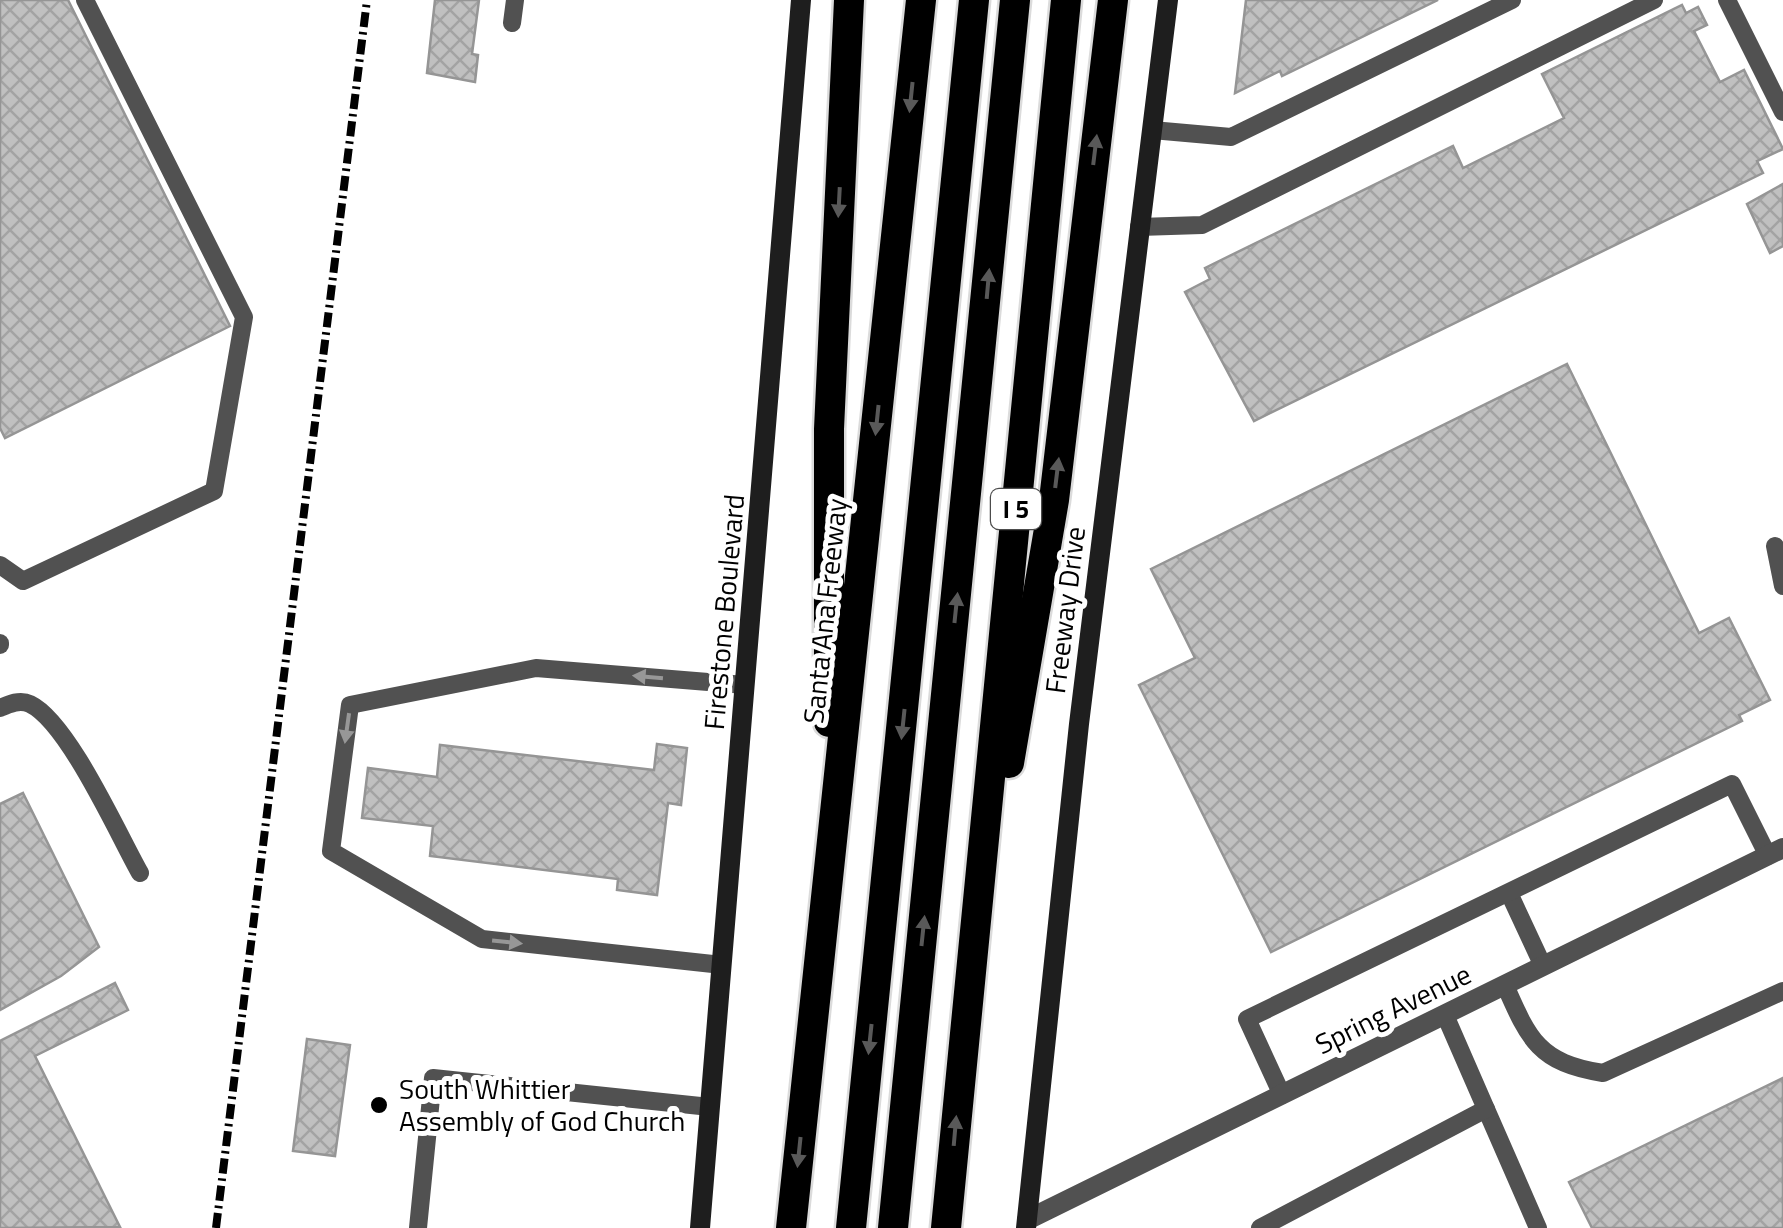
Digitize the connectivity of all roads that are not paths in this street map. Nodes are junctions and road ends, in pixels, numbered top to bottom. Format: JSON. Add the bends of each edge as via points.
{"nodes":[{"id":1,"x":86,"y":0,"type":"edge"},
{"id":2,"x":514,"y":0,"type":"edge"},
{"id":3,"x":801,"y":0,"type":"edge"},
{"id":4,"x":849,"y":0,"type":"edge"},
{"id":5,"x":921,"y":0,"type":"edge"},
{"id":6,"x":974,"y":0,"type":"edge"},
{"id":7,"x":1014,"y":0,"type":"edge"},
{"id":8,"x":1066,"y":0,"type":"edge"},
{"id":9,"x":1113,"y":0,"type":"edge"},
{"id":10,"x":1168,"y":0,"type":"edge"},
{"id":11,"x":1512,"y":0,"type":"edge"},
{"id":12,"x":1654,"y":0,"type":"edge"},
{"id":13,"x":1727,"y":0,"type":"edge"},
{"id":14,"x":512,"y":23,"type":"dead end"},
{"id":15,"x":1783,"y":112,"type":"edge"},
{"id":16,"x":1152,"y":130,"type":"junction"},
{"id":17,"x":1140,"y":227,"type":"junction"},
{"id":18,"x":1775,"y":546,"type":"dead end"},
{"id":19,"x":0,"y":565,"type":"edge"},
{"id":20,"x":1783,"y":586,"type":"edge"},
{"id":21,"x":745,"y":684,"type":"junction"},
{"id":22,"x":0,"y":708,"type":"edge"},
{"id":23,"x":1776,"y":852,"type":"edge"},
{"id":24,"x":140,"y":873,"type":"dead end"},
{"id":25,"x":829,"y":881,"type":"junction"},
{"id":26,"x":1509,"y":893,"type":"junction"},
{"id":27,"x":722,"y":965,"type":"junction"},
{"id":28,"x":1543,"y":966,"type":"junction"},
{"id":29,"x":1504,"y":985,"type":"junction"},
{"id":30,"x":1783,"y":992,"type":"edge"},
{"id":31,"x":1445,"y":1014,"type":"junction"},
{"id":32,"x":966,"y":1018,"type":"junction"},
{"id":33,"x":1282,"y":1094,"type":"junction"},
{"id":34,"x":710,"y":1107,"type":"junction"},
{"id":35,"x":1486,"y":1109,"type":"junction"},
{"id":36,"x":1026,"y":1224,"type":"edge"},
{"id":37,"x":418,"y":1228,"type":"edge"},
{"id":38,"x":700,"y":1228,"type":"edge"},
{"id":39,"x":791,"y":1228,"type":"edge"},
{"id":40,"x":851,"y":1228,"type":"edge"},
{"id":41,"x":893,"y":1228,"type":"edge"},
{"id":42,"x":946,"y":1228,"type":"edge"},
{"id":43,"x":1260,"y":1228,"type":"edge"},
{"id":44,"x":1538,"y":1228,"type":"edge"}],
"edges":[{"from":1,"to":19,"type":"lane","via":[[244,318],[214,490],[23,581]]},
{"from":2,"to":14,"type":"lane"},
{"from":3,"to":21,"type":"street","name":"Firestone Boulevard"},
{"from":4,"to":25,"type":"highway","one_way":true,"via":[[829,429]]},
{"from":5,"to":25,"type":"highway","name":"Santa Ana Freeway","one_way":true},
{"from":6,"to":40,"type":"highway","one_way":true},
{"from":41,"to":7,"type":"highway","one_way":true},
{"from":8,"to":32,"type":"highway","number":"I 5"},
{"from":32,"to":9,"type":"highway","one_way":true,"via":[[1054,500]]},
{"from":10,"to":16,"type":"street","name":"Freeway Drive"},
{"from":11,"to":16,"type":"lane","via":[[1231,137]]},
{"from":12,"to":17,"type":"lane","via":[[1202,225]]},
{"from":13,"to":15,"type":"lane"},
{"from":16,"to":17,"type":"street","name":"Freeway Drive"},
{"from":17,"to":36,"type":"street","name":"Freeway Drive","via":[[1078,724]]},
{"from":18,"to":20,"type":"lane"},
{"from":21,"to":27,"type":"street","name":"Firestone Boulevard"},
{"from":21,"to":27,"type":"lane","one_way":true,"via":[[536,668],[350,704],[330,852],[482,940]]},
{"from":22,"to":24,"type":"lane","via":[[29,704],[62,734]]},
{"from":23,"to":26,"type":"lane","via":[[1732,784]]},
{"from":23,"to":28,"type":"street","name":"Spring Avenue"},
{"from":25,"to":39,"type":"highway","name":"Santa Ana Freeway","one_way":true},
{"from":26,"to":28,"type":"lane"},
{"from":26,"to":33,"type":"lane","via":[[1247,1020]]},
{"from":27,"to":34,"type":"street","name":"Firestone Boulevard"},
{"from":28,"to":29,"type":"street","name":"Spring Avenue"},
{"from":29,"to":30,"type":"lane","via":[[1529,1040],[1575,1069],[1603,1073]]},
{"from":29,"to":31,"type":"street","name":"Spring Avenue"},
{"from":31,"to":33,"type":"street","name":"Spring Avenue"},
{"from":31,"to":35,"type":"lane"},
{"from":42,"to":32,"type":"highway","number":"I 5","one_way":true},
{"from":33,"to":36,"type":"street","name":"Spring Avenue"},
{"from":34,"to":37,"type":"lane","via":[[433,1078]]},
{"from":34,"to":38,"type":"street","name":"Firestone Boulevard"},
{"from":35,"to":43,"type":"lane"},
{"from":35,"to":44,"type":"lane"}]}
